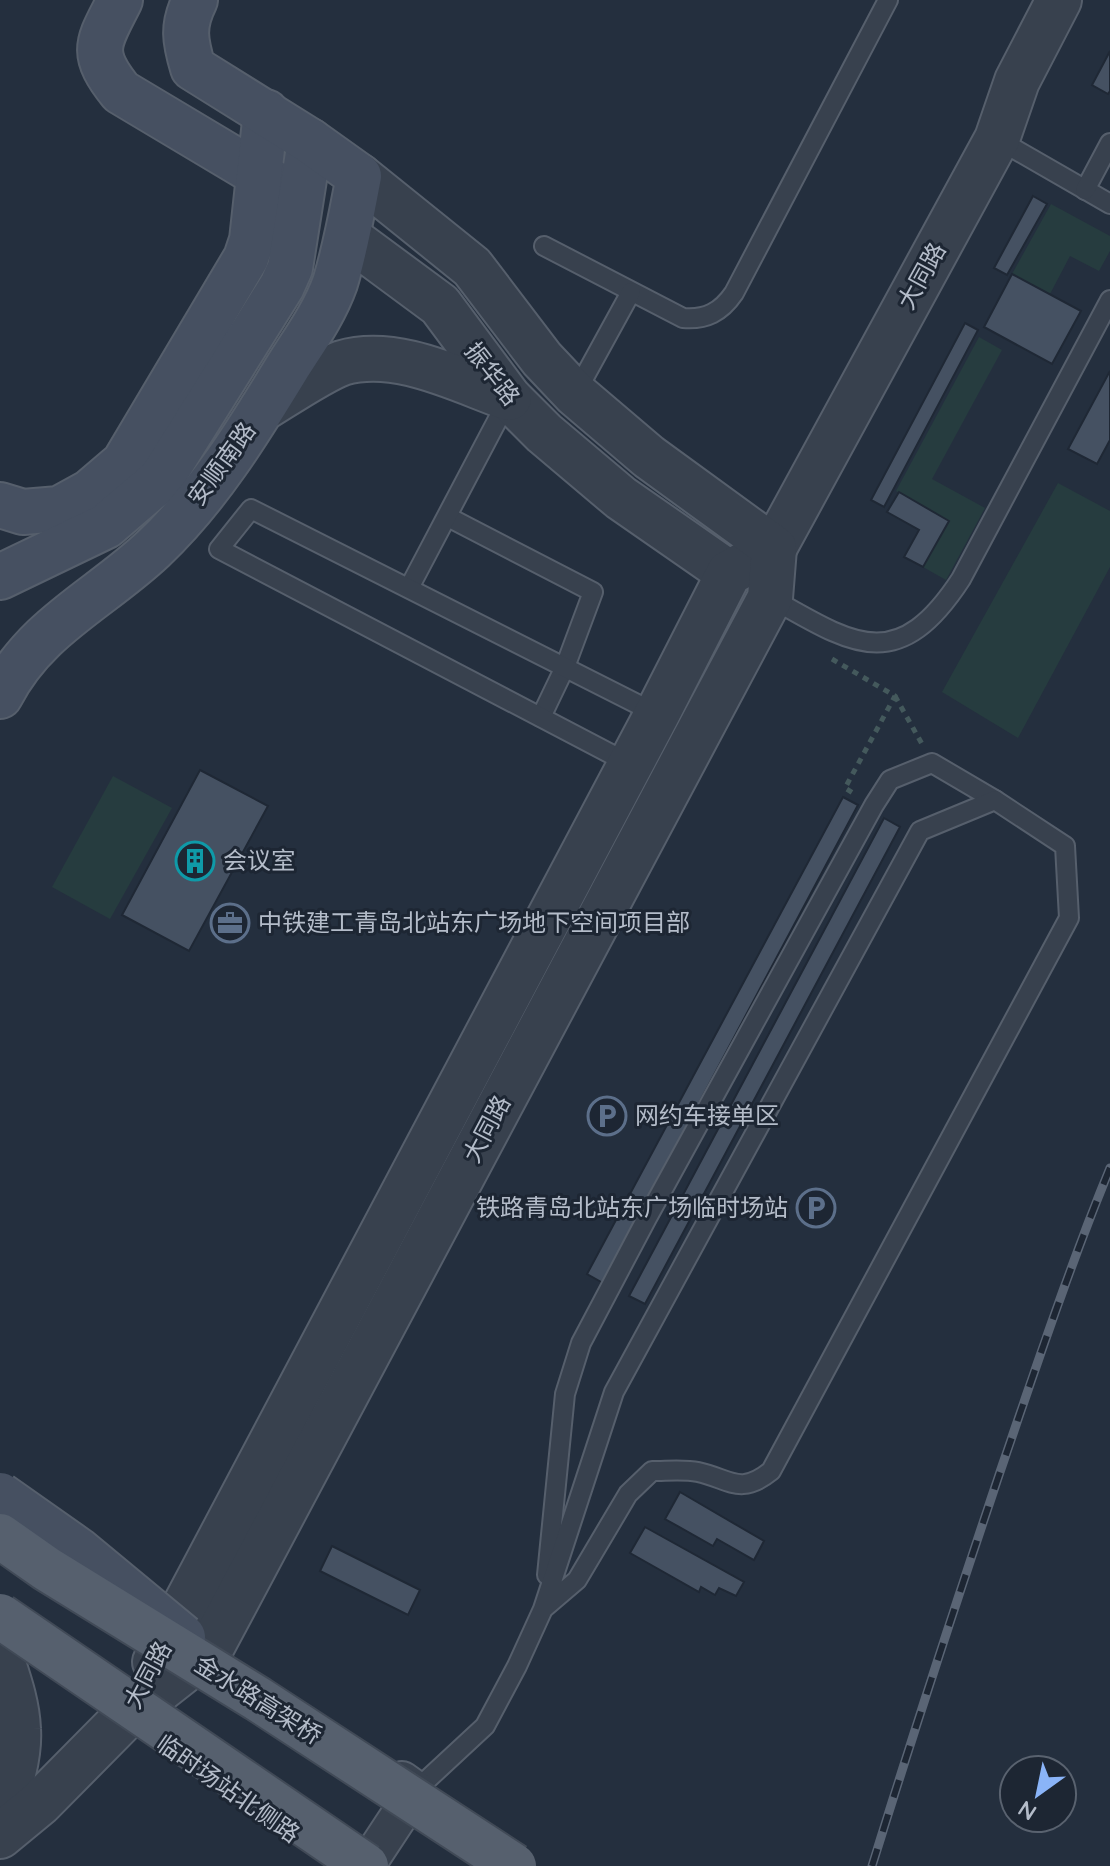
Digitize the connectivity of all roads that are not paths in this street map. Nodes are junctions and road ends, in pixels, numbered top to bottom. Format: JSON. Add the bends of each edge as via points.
{"nodes":[{"id":1,"x":120,"y":0,"type":"edge"},
{"id":2,"x":195,"y":0,"type":"edge"},
{"id":3,"x":888,"y":0,"type":"edge"},
{"id":4,"x":1059,"y":0,"type":"edge"},
{"id":5,"x":266,"y":112,"type":"junction"},
{"id":6,"x":997,"y":139,"type":"junction"},
{"id":7,"x":310,"y":141,"type":"junction"},
{"id":8,"x":1110,"y":143,"type":"edge"},
{"id":9,"x":258,"y":172,"type":"junction"},
{"id":10,"x":359,"y":176,"type":"junction"},
{"id":11,"x":1085,"y":190,"type":"junction"},
{"id":12,"x":302,"y":202,"type":"junction"},
{"id":13,"x":1110,"y":204,"type":"edge"},
{"id":14,"x":348,"y":237,"type":"junction"},
{"id":15,"x":544,"y":246,"type":"dead end"},
{"id":16,"x":631,"y":292,"type":"junction"},
{"id":17,"x":1110,"y":300,"type":"edge"},
{"id":18,"x":575,"y":394,"type":"junction"},
{"id":19,"x":509,"y":398,"type":"junction"},
{"id":20,"x":262,"y":409,"type":"junction"},
{"id":21,"x":0,"y":505,"type":"edge"},
{"id":22,"x":448,"y":517,"type":"junction"},
{"id":23,"x":774,"y":548,"type":"junction"},
{"id":24,"x":0,"y":577,"type":"edge"},
{"id":25,"x":749,"y":586,"type":"junction"},
{"id":26,"x":409,"y":588,"type":"junction"},
{"id":27,"x":565,"y":667,"type":"junction"},
{"id":28,"x":0,"y":696,"type":"edge"},
{"id":29,"x":657,"y":714,"type":"junction"},
{"id":30,"x":541,"y":717,"type":"junction"},
{"id":31,"x":630,"y":764,"type":"junction"},
{"id":32,"x":995,"y":800,"type":"junction"},
{"id":33,"x":0,"y":1495,"type":"edge"},
{"id":34,"x":0,"y":1509,"type":"edge"},
{"id":35,"x":0,"y":1536,"type":"edge"},
{"id":36,"x":543,"y":1609,"type":"junction"},
{"id":37,"x":0,"y":1616,"type":"edge"},
{"id":38,"x":0,"y":1629,"type":"edge"},
{"id":39,"x":192,"y":1639,"type":"junction"},
{"id":40,"x":0,"y":1654,"type":"edge"},
{"id":41,"x":258,"y":1699,"type":"junction"},
{"id":42,"x":125,"y":1717,"type":"junction"},
{"id":43,"x":416,"y":1790,"type":"junction"},
{"id":44,"x":0,"y":1816,"type":"edge"},
{"id":45,"x":0,"y":1836,"type":"edge"},
{"id":46,"x":337,"y":1866,"type":"edge"},
{"id":47,"x":366,"y":1866,"type":"edge"},
{"id":48,"x":514,"y":1866,"type":"edge"}],
"edges":[{"from":1,"to":9,"type":"main road","name":"振华路","via":[[99,40],[103,70],[121,92]]},
{"from":2,"to":5,"type":"main road","via":[[185,41],[193,68]]},
{"from":3,"to":16,"type":"lane","via":[[727,303],[699,319],[683,318]]},
{"from":4,"to":6,"type":"street","name":"大同路","via":[[1017,81]]},
{"from":5,"to":7,"type":"main road"},
{"from":5,"to":9,"type":"main road"},
{"from":6,"to":11,"type":"lane"},
{"from":6,"to":23,"type":"street","name":"大同路"},
{"from":7,"to":10,"type":"main road"},
{"from":7,"to":12,"type":"main road"},
{"from":8,"to":11,"type":"lane"},
{"from":9,"to":12,"type":"main road","name":"振华路"},
{"from":9,"to":21,"type":"main road","via":[[246,258],[124,463],[90,492],[59,509],[23,512]]},
{"from":10,"to":14,"type":"main road","name":"安顺南路"},
{"from":10,"to":18,"type":"street","name":"振华路","via":[[472,267]]},
{"from":11,"to":13,"type":"lane"},
{"from":12,"to":14,"type":"main road","name":"振华路"},
{"from":12,"to":24,"type":"main road","via":[[282,286],[161,479],[106,526]]},
{"from":14,"to":19,"type":"street","name":"振华路","via":[[440,305]]},
{"from":14,"to":20,"type":"main road","name":"安顺南路","via":[[321,314]]},
{"from":15,"to":16,"type":"lane"},
{"from":16,"to":18,"type":"lane"},
{"from":17,"to":25,"type":"lane","via":[[961,579],[922,625],[885,642],[851,640]]},
{"from":18,"to":23,"type":"street","name":"振华路","via":[[649,457]]},
{"from":19,"to":20,"type":"street","via":[[407,363],[372,358],[340,364]]},
{"from":19,"to":22,"type":"lane"},
{"from":19,"to":25,"type":"street","name":"振华路","via":[[621,498]]},
{"from":20,"to":28,"type":"main road","name":"安顺南路","via":[[200,500],[151,550],[57,624],[32,649]]},
{"from":22,"to":26,"type":"lane"},
{"from":22,"to":27,"type":"lane","via":[[593,592]]},
{"from":23,"to":25,"type":"street"},
{"from":25,"to":29,"type":"street","name":"大同路"},
{"from":25,"to":39,"type":"street","name":"大同路"},
{"from":26,"to":27,"type":"lane"},
{"from":26,"to":30,"type":"lane","via":[[251,509],[219,549]]},
{"from":27,"to":29,"type":"lane"},
{"from":27,"to":30,"type":"lane"},
{"from":29,"to":31,"type":"street","name":"大同路"},
{"from":30,"to":31,"type":"lane"},
{"from":31,"to":39,"type":"street","name":"大同路"},
{"from":32,"to":36,"type":"lane","via":[[920,831],[614,1392]]},
{"from":32,"to":36,"type":"lane","via":[[932,763],[890,780],[874,805],[581,1343],[565,1394]]},
{"from":32,"to":36,"type":"lane","via":[[1065,846],[1069,918],[771,1471],[741,1486],[697,1472],[652,1471],[628,1494],[577,1580]]},
{"from":33,"to":41,"type":"main road","bridge":true,"via":[[78,1550]]},
{"from":34,"to":39,"type":"street"},
{"from":35,"to":41,"type":"main road","name":"金水路高架桥","bridge":true},
{"from":36,"to":43,"type":"lane","via":[[485,1726]]},
{"from":37,"to":47,"type":"main road","bridge":true},
{"from":38,"to":42,"type":"street","name":"临时场站北侧路"},
{"from":39,"to":42,"type":"street","name":"大同路"},
{"from":39,"to":43,"type":"street"},
{"from":40,"to":44,"type":"street","via":[[19,1731]]},
{"from":41,"to":48,"type":"main road","name":"金水路高架桥","bridge":true},
{"from":42,"to":45,"type":"street","name":"大同路"},
{"from":42,"to":46,"type":"street","name":"临时场站北侧路"},
{"from":43,"to":47,"type":"street"}]}
